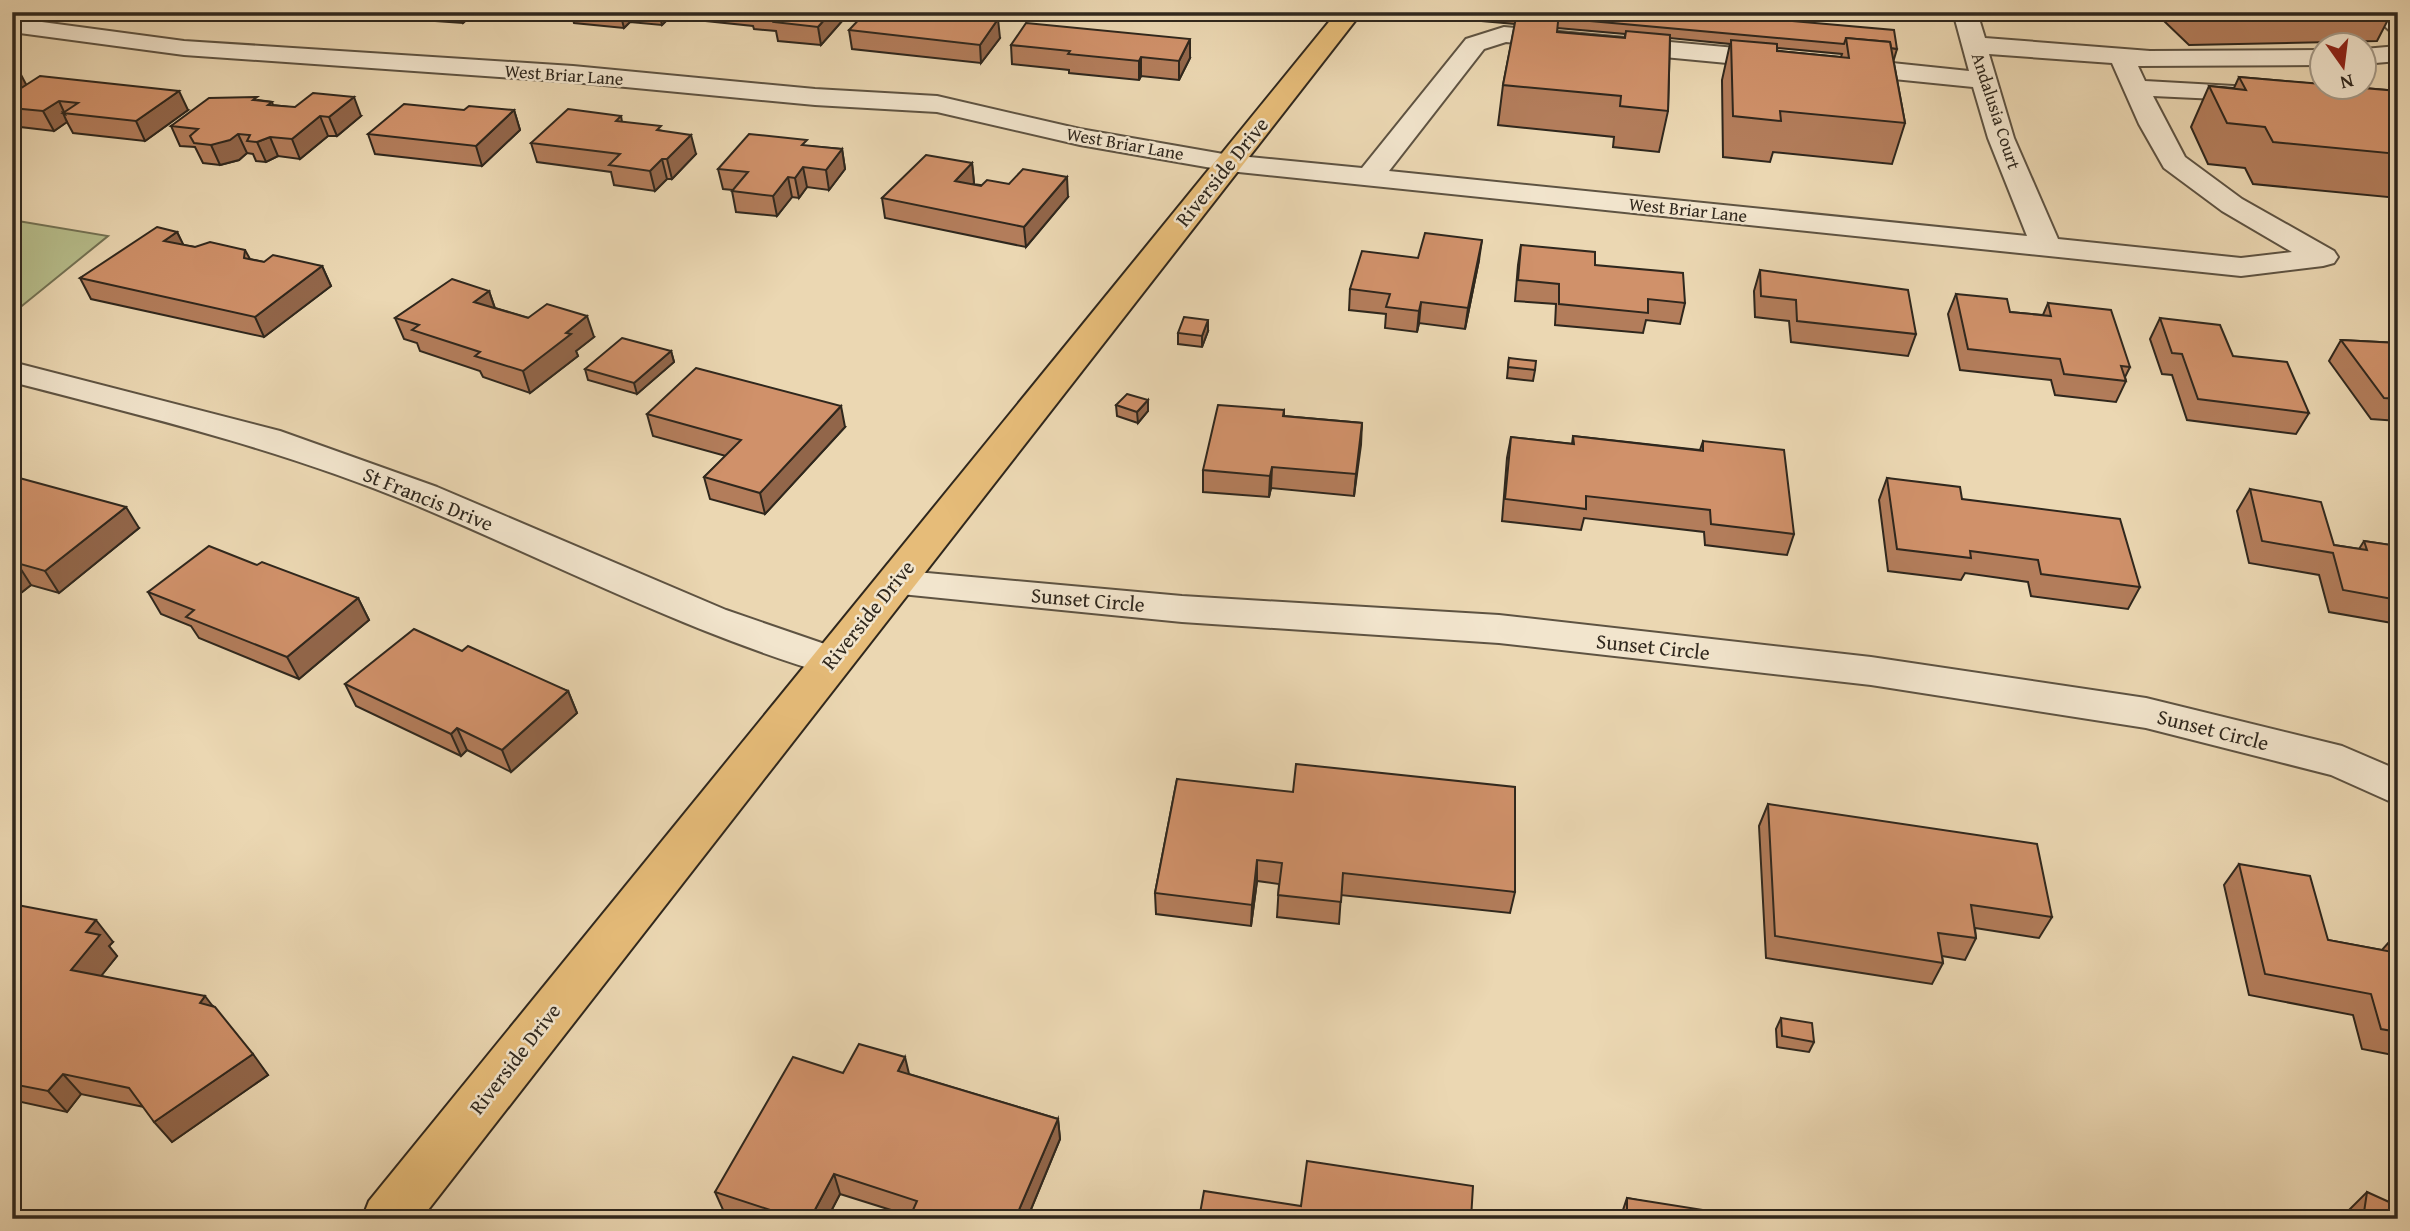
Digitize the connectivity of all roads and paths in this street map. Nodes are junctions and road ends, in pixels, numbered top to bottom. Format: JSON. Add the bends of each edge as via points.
{"nodes":[{"id":1,"x":1350,"y":12,"type":"edge"},
{"id":2,"x":1965,"y":12,"type":"edge"},
{"id":3,"x":2381,"y":12,"type":"edge"},
{"id":4,"x":12,"y":25,"type":"edge"},
{"id":5,"x":2398,"y":25,"type":"edge"},
{"id":6,"x":1975,"y":45,"type":"junction"},
{"id":7,"x":2398,"y":53,"type":"edge"},
{"id":8,"x":2378,"y":55,"type":"edge"},
{"id":9,"x":2122,"y":57,"type":"junction"},
{"id":10,"x":2308,"y":57,"type":"edge"},
{"id":11,"x":1984,"y":80,"type":"junction"},
{"id":12,"x":2136,"y":88,"type":"junction"},
{"id":13,"x":2288,"y":94,"type":"edge"},
{"id":14,"x":1229,"y":163,"type":"junction"},
{"id":15,"x":1370,"y":177,"type":"junction"},
{"id":16,"x":2046,"y":247,"type":"junction"},
{"id":17,"x":12,"y":372,"type":"edge"},
{"id":18,"x":894,"y":583,"type":"junction"},
{"id":19,"x":831,"y":661,"type":"junction"},
{"id":20,"x":2398,"y":789,"type":"edge"},
{"id":21,"x":388,"y":1219,"type":"edge"}],
"edges":[{"from":1,"to":14,"type":"main road","name":"Riverside Drive"},
{"from":2,"to":6,"type":"street","name":"Andalusia Court"},
{"from":3,"to":5,"type":"street"},
{"from":4,"to":14,"type":"street","name":"West Briar Lane","via":[[184,48],[937,104],[1080,137]]},
{"from":6,"to":9,"type":"street"},
{"from":6,"to":11,"type":"street","name":"Andalusia Court"},
{"from":7,"to":8,"type":"street"},
{"from":9,"to":10,"type":"street"},
{"from":9,"to":12,"type":"street"},
{"from":11,"to":15,"type":"street","via":[[1504,34],[1475,44]]},
{"from":11,"to":16,"type":"street","name":"Andalusia Court","via":[[2001,138]]},
{"from":12,"to":13,"type":"street"},
{"from":12,"to":16,"type":"street","name":"West Briar Lane","via":[[2174,162],[2232,205],[2323,257],[2241,267]]},
{"from":14,"to":15,"type":"street","name":"West Briar Lane"},
{"from":14,"to":18,"type":"main road","name":"Riverside Drive"},
{"from":15,"to":16,"type":"street","name":"West Briar Lane"},
{"from":17,"to":19,"type":"street","name":"St Francis Drive","via":[[268,438],[424,495],[712,620]]},
{"from":18,"to":19,"type":"main road","name":"Riverside Drive"},
{"from":18,"to":20,"type":"street","name":"Sunset Circle","via":[[1182,609],[1499,629],[1871,671],[2146,713],[2342,762]]},
{"from":19,"to":21,"type":"main road","name":"Riverside Drive"}]}
